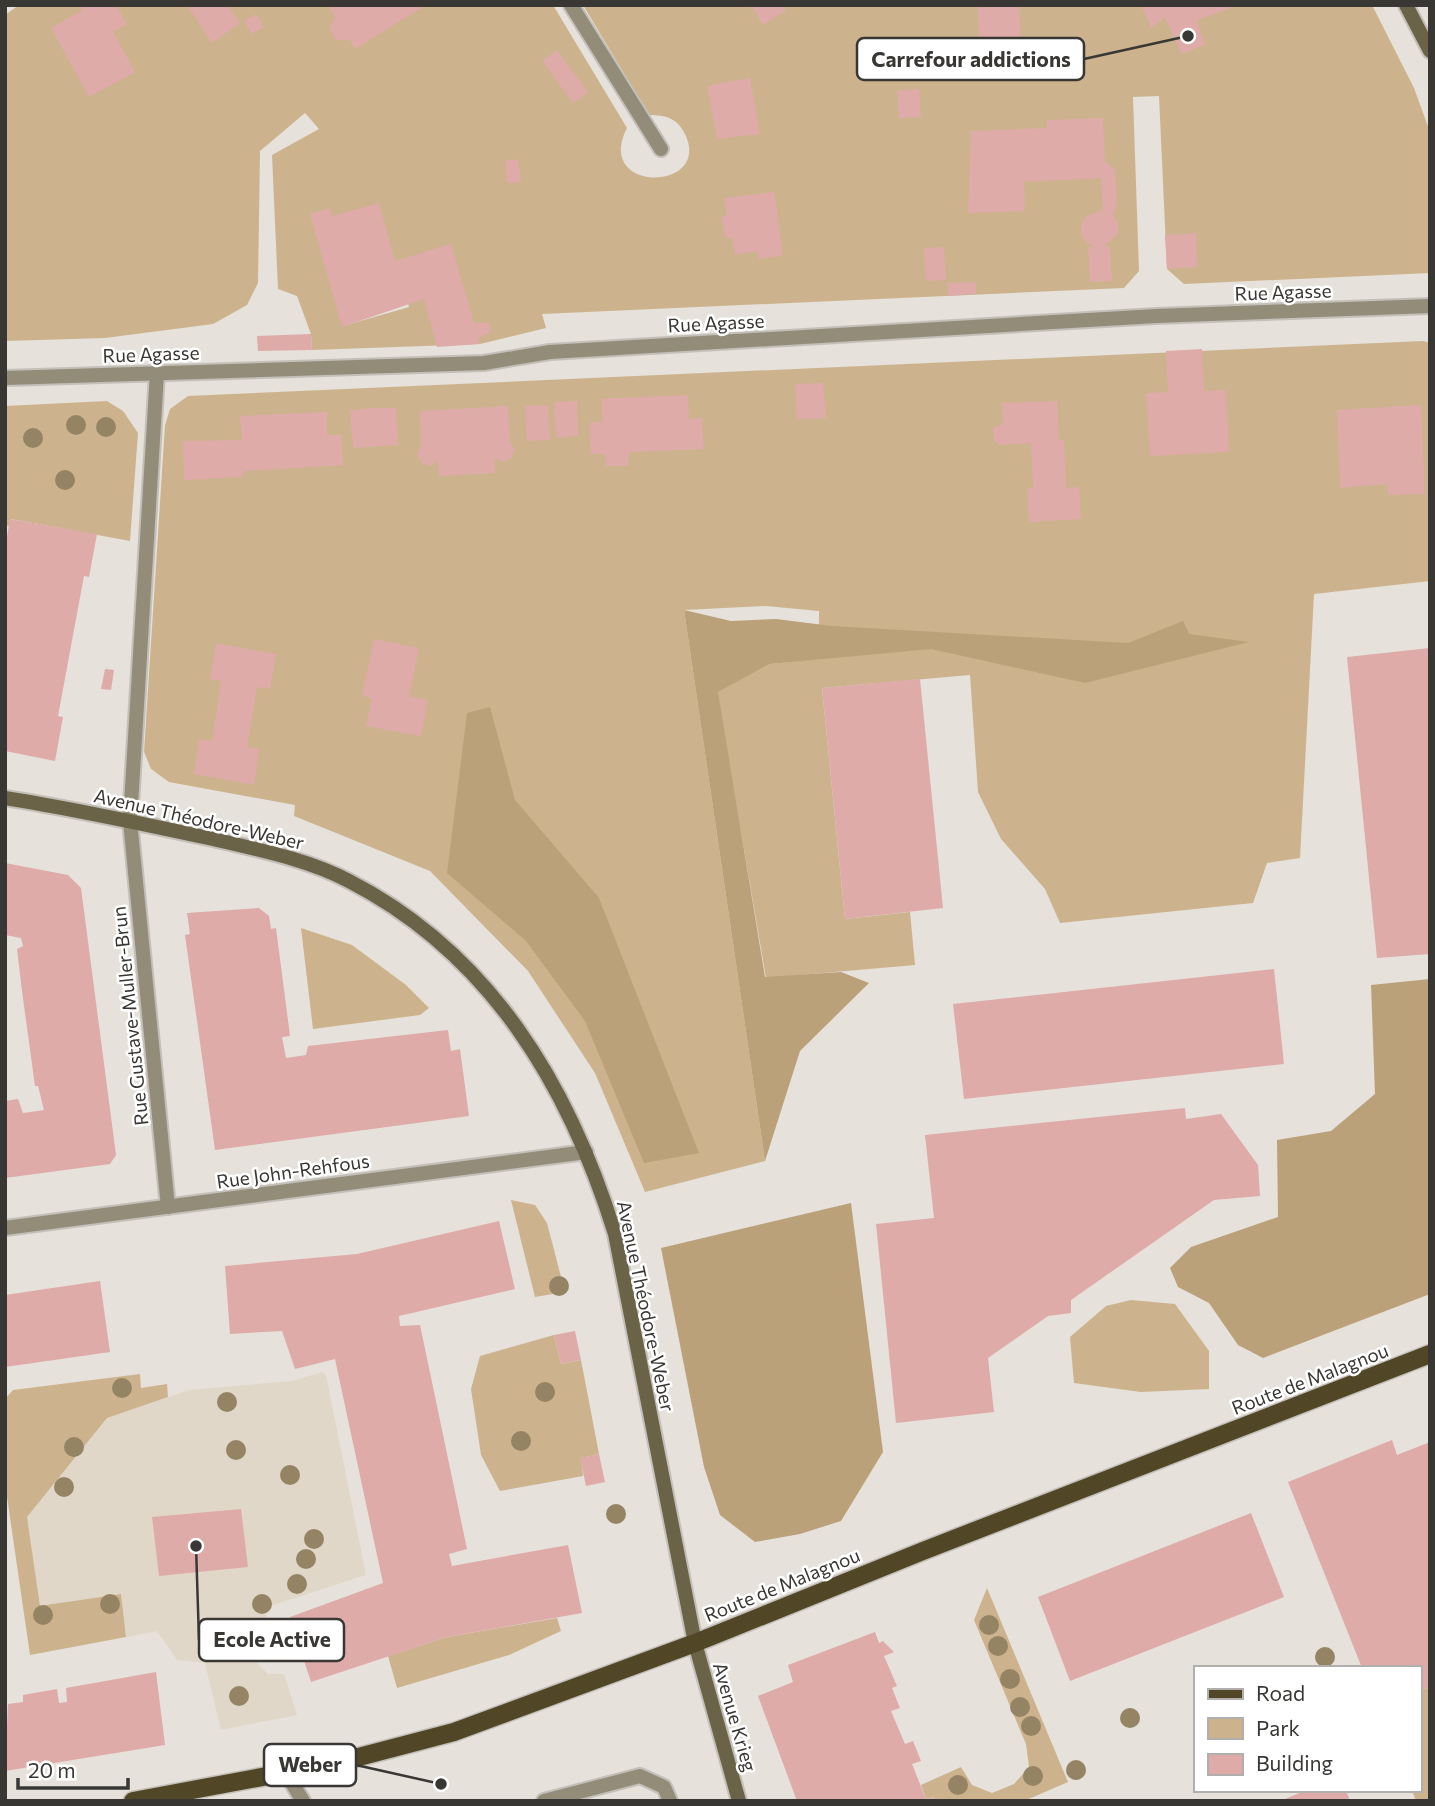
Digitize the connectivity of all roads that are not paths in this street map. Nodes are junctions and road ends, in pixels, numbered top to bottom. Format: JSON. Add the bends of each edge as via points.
{"nodes":[{"id":1,"x":571,"y":5,"type":"edge"},
{"id":2,"x":1406,"y":5,"type":"edge"},
{"id":3,"x":1430,"y":51,"type":"edge"},
{"id":4,"x":661,"y":149,"type":"dead end"},
{"id":5,"x":1430,"y":306,"type":"edge"},
{"id":6,"x":157,"y":373,"type":"junction"},
{"id":7,"x":5,"y":378,"type":"edge"},
{"id":8,"x":5,"y":798,"type":"edge"},
{"id":9,"x":130,"y":821,"type":"junction"},
{"id":10,"x":586,"y":1152,"type":"junction"},
{"id":11,"x":168,"y":1207,"type":"junction"},
{"id":12,"x":5,"y":1228,"type":"edge"},
{"id":13,"x":1430,"y":1354,"type":"edge"},
{"id":14,"x":695,"y":1643,"type":"junction"},
{"id":15,"x":286,"y":1773,"type":"junction"},
{"id":16,"x":134,"y":1801,"type":"edge"},
{"id":17,"x":303,"y":1801,"type":"edge"},
{"id":18,"x":544,"y":1801,"type":"edge"},
{"id":19,"x":670,"y":1801,"type":"edge"},
{"id":20,"x":739,"y":1801,"type":"edge"}],
"edges":[{"from":1,"to":4,"type":"street"},
{"from":2,"to":3,"type":"street"},
{"from":5,"to":6,"type":"street","name":"Rue Agasse","via":[[1156,316],[564,351],[484,363]]},
{"from":6,"to":7,"type":"street","name":"Rue Agasse"},
{"from":6,"to":9,"type":"street","name":"Rue Gustave-Muller-Brun"},
{"from":8,"to":9,"type":"street","name":"Avenue Théodore-Weber"},
{"from":9,"to":10,"type":"street","name":"Avenue Théodore-Weber","via":[[286,856],[347,880],[434,935],[472,970],[521,1033]]},
{"from":9,"to":11,"type":"street","name":"Rue Gustave-Muller-Brun"},
{"from":10,"to":11,"type":"street","name":"Rue John-Rehfous"},
{"from":10,"to":14,"type":"street","name":"Avenue Théodore-Weber","via":[[615,1234]]},
{"from":11,"to":12,"type":"street","name":"Rue John-Rehfous"},
{"from":13,"to":14,"type":"main road","name":"Route de Malagnou"},
{"from":14,"to":15,"type":"main road","name":"Route de Malagnou","via":[[454,1732]]},
{"from":14,"to":20,"type":"street","name":"Avenue Krieg"},
{"from":15,"to":16,"type":"main road","name":"Route de Malagnou"},
{"from":15,"to":17,"type":"street"},
{"from":18,"to":19,"type":"street","via":[[640,1776],[664,1787]]}]}
